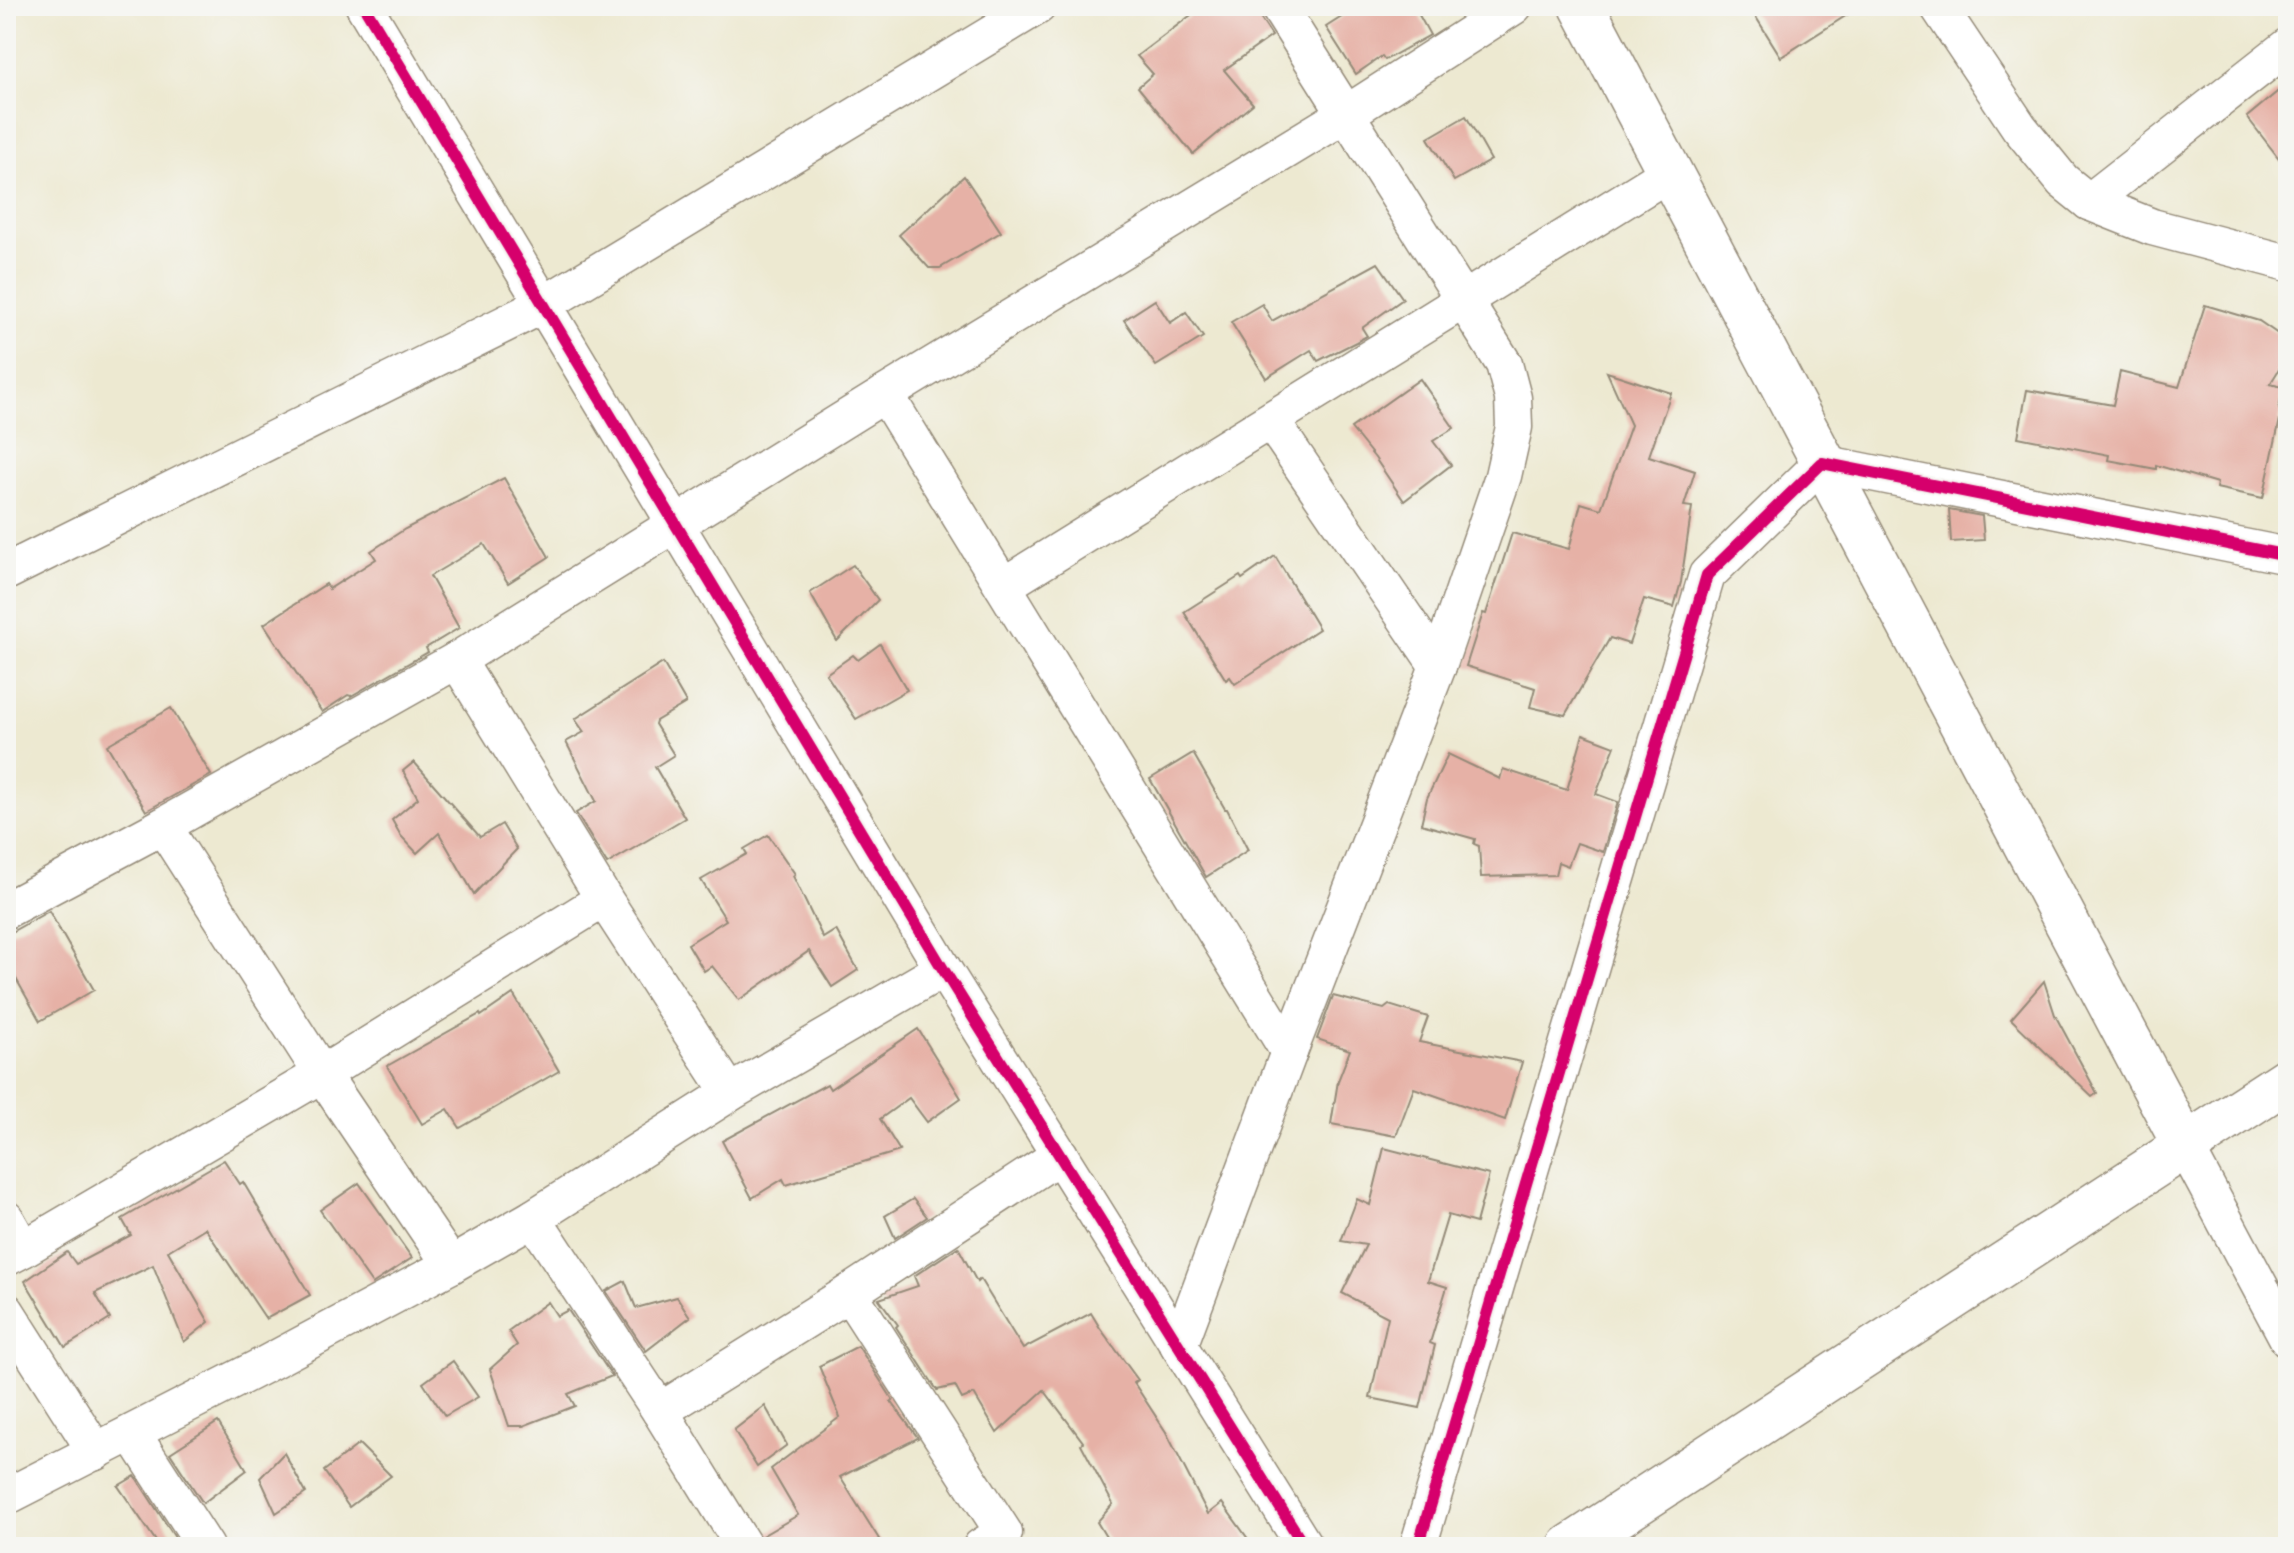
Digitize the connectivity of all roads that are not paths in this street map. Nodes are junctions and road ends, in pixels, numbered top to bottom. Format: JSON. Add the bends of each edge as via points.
{"nodes":[{"id":1,"x":364,"y":6,"type":"edge"},
{"id":2,"x":1038,"y":6,"type":"edge"},
{"id":3,"x":1278,"y":6,"type":"edge"},
{"id":4,"x":1514,"y":6,"type":"edge"},
{"id":5,"x":1582,"y":6,"type":"edge"},
{"id":6,"x":1938,"y":6,"type":"edge"},
{"id":7,"x":995,"y":17,"type":"edge"},
{"id":8,"x":2288,"y":46,"type":"edge"},
{"id":9,"x":1346,"y":114,"type":"junction"},
{"id":10,"x":1670,"y":172,"type":"junction"},
{"id":11,"x":2089,"y":202,"type":"junction"},
{"id":12,"x":2288,"y":263,"type":"edge"},
{"id":13,"x":1464,"y":301,"type":"junction"},
{"id":14,"x":543,"y":305,"type":"junction"},
{"id":15,"x":885,"y":394,"type":"junction"},
{"id":16,"x":1271,"y":421,"type":"junction"},
{"id":17,"x":1822,"y":463,"type":"junction"},
{"id":18,"x":676,"y":525,"type":"junction"},
{"id":19,"x":2288,"y":556,"type":"edge"},
{"id":20,"x":6,"y":572,"type":"edge"},
{"id":21,"x":1003,"y":586,"type":"junction"},
{"id":22,"x":457,"y":660,"type":"junction"},
{"id":23,"x":1438,"y":666,"type":"junction"},
{"id":24,"x":163,"y":826,"type":"junction"},
{"id":25,"x":604,"y":899,"type":"junction"},
{"id":26,"x":6,"y":910,"type":"edge"},
{"id":27,"x":943,"y":969,"type":"junction"},
{"id":28,"x":1289,"y":1052,"type":"junction"},
{"id":29,"x":322,"y":1074,"type":"junction"},
{"id":30,"x":2288,"y":1079,"type":"edge"},
{"id":31,"x":730,"y":1093,"type":"junction"},
{"id":32,"x":2185,"y":1146,"type":"junction"},
{"id":33,"x":1060,"y":1155,"type":"junction"},
{"id":34,"x":533,"y":1218,"type":"junction"},
{"id":35,"x":12,"y":1242,"type":"edge"},
{"id":36,"x":451,"y":1265,"type":"junction"},
{"id":37,"x":849,"y":1293,"type":"junction"},
{"id":38,"x":6,"y":1311,"type":"edge"},
{"id":39,"x":2288,"y":1339,"type":"edge"},
{"id":40,"x":1179,"y":1346,"type":"junction"},
{"id":41,"x":660,"y":1411,"type":"junction"},
{"id":42,"x":132,"y":1433,"type":"junction"},
{"id":43,"x":96,"y":1452,"type":"junction"},
{"id":44,"x":6,"y":1497,"type":"edge"},
{"id":45,"x":999,"y":1542,"type":"edge"},
{"id":46,"x":206,"y":1547,"type":"edge"},
{"id":47,"x":744,"y":1547,"type":"edge"},
{"id":48,"x":1305,"y":1547,"type":"edge"},
{"id":49,"x":1418,"y":1547,"type":"edge"},
{"id":50,"x":1570,"y":1547,"type":"edge"}],
"edges":[{"from":1,"to":14,"type":"street"},
{"from":2,"to":7,"type":"street"},
{"from":3,"to":9,"type":"street"},
{"from":4,"to":9,"type":"street"},
{"from":5,"to":10,"type":"street"},
{"from":6,"to":11,"type":"street","via":[[2019,127],[2063,181]]},
{"from":7,"to":14,"type":"street"},
{"from":8,"to":11,"type":"street"},
{"from":9,"to":13,"type":"street"},
{"from":9,"to":15,"type":"street"},
{"from":10,"to":13,"type":"street"},
{"from":10,"to":17,"type":"street"},
{"from":11,"to":12,"type":"street","via":[[2152,227]]},
{"from":13,"to":16,"type":"street"},
{"from":13,"to":23,"type":"street","via":[[1504,364],[1514,427],[1503,476]]},
{"from":14,"to":18,"type":"street"},
{"from":14,"to":20,"type":"street"},
{"from":15,"to":18,"type":"street"},
{"from":15,"to":21,"type":"street"},
{"from":16,"to":21,"type":"street"},
{"from":16,"to":23,"type":"street"},
{"from":17,"to":19,"type":"street"},
{"from":17,"to":32,"type":"street"},
{"from":17,"to":49,"type":"street","via":[[1707,575]]},
{"from":18,"to":22,"type":"street"},
{"from":18,"to":27,"type":"street"},
{"from":21,"to":28,"type":"street"},
{"from":22,"to":24,"type":"street"},
{"from":22,"to":25,"type":"street"},
{"from":23,"to":28,"type":"street"},
{"from":24,"to":26,"type":"street"},
{"from":24,"to":29,"type":"street"},
{"from":25,"to":29,"type":"street"},
{"from":25,"to":31,"type":"street"},
{"from":27,"to":31,"type":"street"},
{"from":27,"to":33,"type":"street"},
{"from":28,"to":40,"type":"street"},
{"from":29,"to":35,"type":"street"},
{"from":29,"to":36,"type":"street"},
{"from":30,"to":32,"type":"street"},
{"from":31,"to":34,"type":"street"},
{"from":32,"to":39,"type":"street"},
{"from":32,"to":50,"type":"street"},
{"from":33,"to":37,"type":"street"},
{"from":33,"to":40,"type":"street"},
{"from":34,"to":36,"type":"street"},
{"from":34,"to":41,"type":"street"},
{"from":36,"to":42,"type":"street"},
{"from":37,"to":41,"type":"street"},
{"from":37,"to":45,"type":"street"},
{"from":38,"to":43,"type":"street"},
{"from":40,"to":48,"type":"street"},
{"from":41,"to":47,"type":"street"},
{"from":42,"to":43,"type":"street"},
{"from":42,"to":46,"type":"street"},
{"from":43,"to":44,"type":"street"}]}
